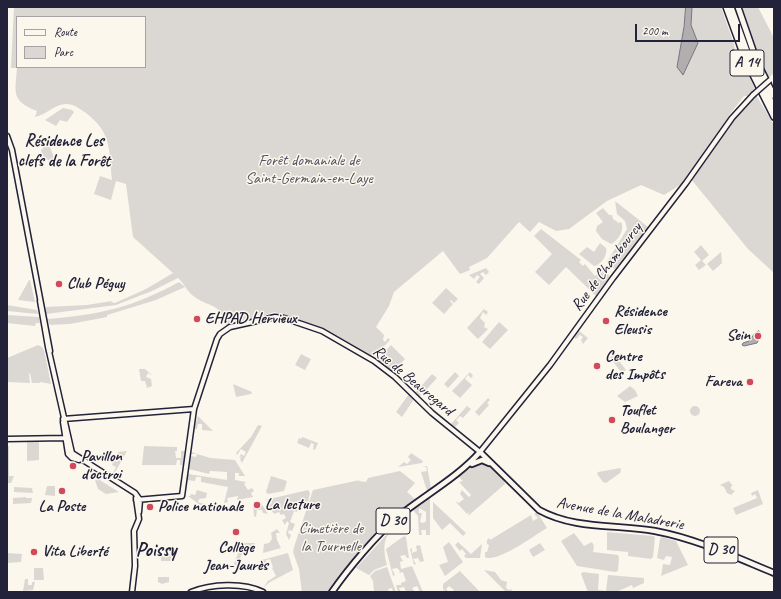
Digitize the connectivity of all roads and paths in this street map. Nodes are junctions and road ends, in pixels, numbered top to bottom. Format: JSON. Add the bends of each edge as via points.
{"nodes":[{"id":1,"x":726,"y":7,"type":"edge"},
{"id":2,"x":731,"y":7,"type":"edge"},
{"id":3,"x":738,"y":7,"type":"edge"},
{"id":4,"x":772,"y":79,"type":"edge"},
{"id":5,"x":774,"y":96,"type":"edge"},
{"id":6,"x":774,"y":107,"type":"edge"},
{"id":7,"x":774,"y":117,"type":"edge"},
{"id":8,"x":7,"y":136,"type":"edge"},
{"id":9,"x":194,"y":409,"type":"junction"},
{"id":10,"x":63,"y":419,"type":"junction"},
{"id":11,"x":67,"y":433,"type":"junction"},
{"id":12,"x":65,"y":438,"type":"junction"},
{"id":13,"x":7,"y":440,"type":"edge"},
{"id":14,"x":70,"y":443,"type":"junction"},
{"id":15,"x":480,"y":452,"type":"junction"},
{"id":16,"x":71,"y":455,"type":"junction"},
{"id":17,"x":468,"y":465,"type":"junction"},
{"id":18,"x":497,"y":468,"type":"junction"},
{"id":19,"x":138,"y":500,"type":"junction"},
{"id":20,"x":774,"y":573,"type":"edge"},
{"id":21,"x":252,"y":588,"type":"junction"},
{"id":22,"x":132,"y":592,"type":"edge"},
{"id":23,"x":191,"y":592,"type":"edge"},
{"id":24,"x":258,"y":592,"type":"edge"},
{"id":25,"x":263,"y":592,"type":"edge"},
{"id":26,"x":332,"y":592,"type":"edge"}],
"edges":[{"from":1,"to":7,"type":"highway","number":"A 14","via":[[745,59]]},
{"from":2,"to":6,"type":"highway","number":"A 14","via":[[749,57]]},
{"from":3,"to":5,"type":"highway","via":[[757,62]]},
{"from":4,"to":15,"type":"street","name":"Rue de Chambourcy","bridge":true,"via":[[732,118],[550,365]]},
{"from":8,"to":10,"type":"street","via":[[12,150]]},
{"from":9,"to":10,"type":"street"},
{"from":9,"to":15,"type":"street","name":"Rue de Beauregard","via":[[220,334],[239,324],[266,318],[284,318],[322,331],[374,361]]},
{"from":9,"to":19,"type":"street","name":"Rue de Beauregard","via":[[182,496]]},
{"from":10,"to":11,"type":"street"},
{"from":10,"to":12,"type":"street"},
{"from":11,"to":12,"type":"street"},
{"from":11,"to":14,"type":"street"},
{"from":12,"to":13,"type":"street"},
{"from":12,"to":14,"type":"street"},
{"from":12,"to":16,"type":"street"},
{"from":14,"to":16,"type":"street"},
{"from":15,"to":17,"type":"main road","number":"D 30"},
{"from":15,"to":18,"type":"main road","name":"Avenue de la Maladrerie","number":"D 30"},
{"from":16,"to":19,"type":"street","via":[[130,489]]},
{"from":17,"to":18,"type":"main road","via":[[483,460]]},
{"from":17,"to":26,"type":"main road","number":"D 30","via":[[395,520]]},
{"from":18,"to":20,"type":"main road","name":"Avenue de la Maladrerie","number":"D 30","via":[[539,510],[552,517],[596,526],[665,533],[721,550]]},
{"from":19,"to":22,"type":"street"},
{"from":21,"to":23,"type":"street","via":[[211,587]]},
{"from":21,"to":24,"type":"street"},
{"from":21,"to":25,"type":"street"}]}
